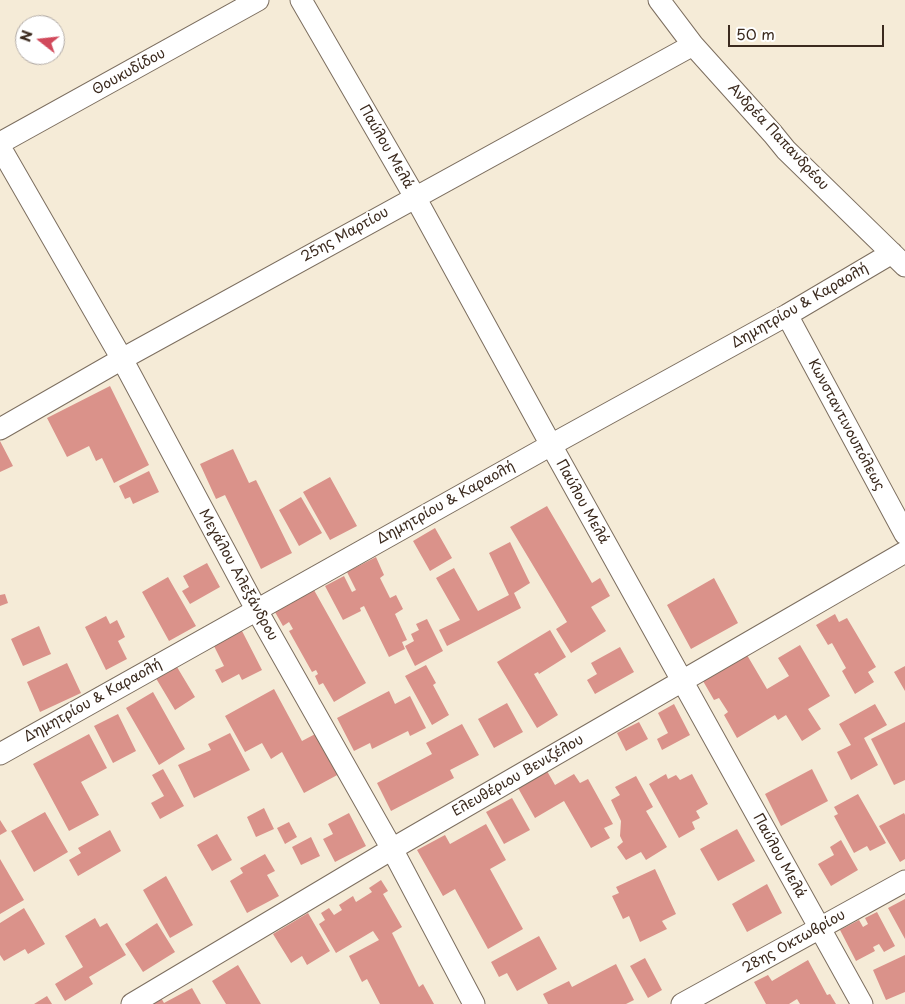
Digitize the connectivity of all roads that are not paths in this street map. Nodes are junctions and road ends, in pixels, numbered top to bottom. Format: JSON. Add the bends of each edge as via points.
{"nodes":[{"id":1,"x":258,"y":0,"type":"edge"},
{"id":2,"x":301,"y":0,"type":"edge"},
{"id":3,"x":659,"y":0,"type":"edge"},
{"id":4,"x":693,"y":45,"type":"junction"},
{"id":5,"x":0,"y":145,"type":"edge"},
{"id":6,"x":415,"y":197,"type":"junction"},
{"id":7,"x":898,"y":259,"type":"edge"},
{"id":8,"x":787,"y":315,"type":"junction"},
{"id":9,"x":122,"y":359,"type":"junction"},
{"id":10,"x":0,"y":429,"type":"edge"},
{"id":11,"x":551,"y":445,"type":"junction"},
{"id":12,"x":905,"y":534,"type":"edge"},
{"id":13,"x":905,"y":552,"type":"edge"},
{"id":14,"x":256,"y":609,"type":"junction"},
{"id":15,"x":682,"y":681,"type":"junction"},
{"id":16,"x":0,"y":754,"type":"edge"},
{"id":17,"x":392,"y":849,"type":"junction"},
{"id":18,"x":905,"y":881,"type":"edge"},
{"id":19,"x":820,"y":928,"type":"junction"},
{"id":20,"x":132,"y":1004,"type":"edge"},
{"id":21,"x":474,"y":1004,"type":"edge"},
{"id":22,"x":682,"y":1004,"type":"edge"},
{"id":23,"x":862,"y":1004,"type":"edge"}],
"edges":[{"from":1,"to":5,"type":"street","name":"Θουκυδίδου"},
{"from":2,"to":6,"type":"street","name":"Παύλου Μελά"},
{"from":3,"to":4,"type":"street","name":"Ανδρέα Παπανδρέου"},
{"from":4,"to":6,"type":"street","name":"25ης Μαρτίου"},
{"from":4,"to":7,"type":"street","name":"Ανδρέα Παπανδρέου","via":[[786,150]]},
{"from":5,"to":9,"type":"street","name":"Μεγάλου Αλεξάνδρου"},
{"from":6,"to":9,"type":"street","name":"25ης Μαρτίου"},
{"from":6,"to":11,"type":"street","name":"Παύλου Μελά"},
{"from":7,"to":8,"type":"street","name":"Δημητρίου & Καραολή"},
{"from":8,"to":11,"type":"street","name":"Δημητρίου & Καραολή"},
{"from":8,"to":12,"type":"street","name":"Κωνσταντινουπόλεως"},
{"from":9,"to":10,"type":"street","name":"25ης Μαρτίου"},
{"from":9,"to":14,"type":"street","name":"Μεγάλου Αλεξάνδρου"},
{"from":11,"to":14,"type":"street","name":"Δημητρίου & Καραολή"},
{"from":11,"to":15,"type":"street","name":"Παύλου Μελά"},
{"from":13,"to":15,"type":"street","name":"Ελευθέριου Βενιζέλου"},
{"from":14,"to":16,"type":"street","name":"Δημητρίου & Καραολή"},
{"from":14,"to":17,"type":"street","name":"Μεγάλου Αλεξάνδρου"},
{"from":15,"to":17,"type":"street","name":"Ελευθέριου Βενιζέλου"},
{"from":15,"to":19,"type":"street","name":"Παύλου Μελά"},
{"from":17,"to":20,"type":"street","name":"Ελευθέριου Βενιζέλου"},
{"from":17,"to":21,"type":"street","name":"Μεγάλου Αλεξάνδρου"},
{"from":18,"to":19,"type":"street","name":"28ης Οκτωβρίου"},
{"from":19,"to":22,"type":"street","name":"28ης Οκτωβρίου"},
{"from":19,"to":23,"type":"street","name":"Παύλου Μελά"}]}
